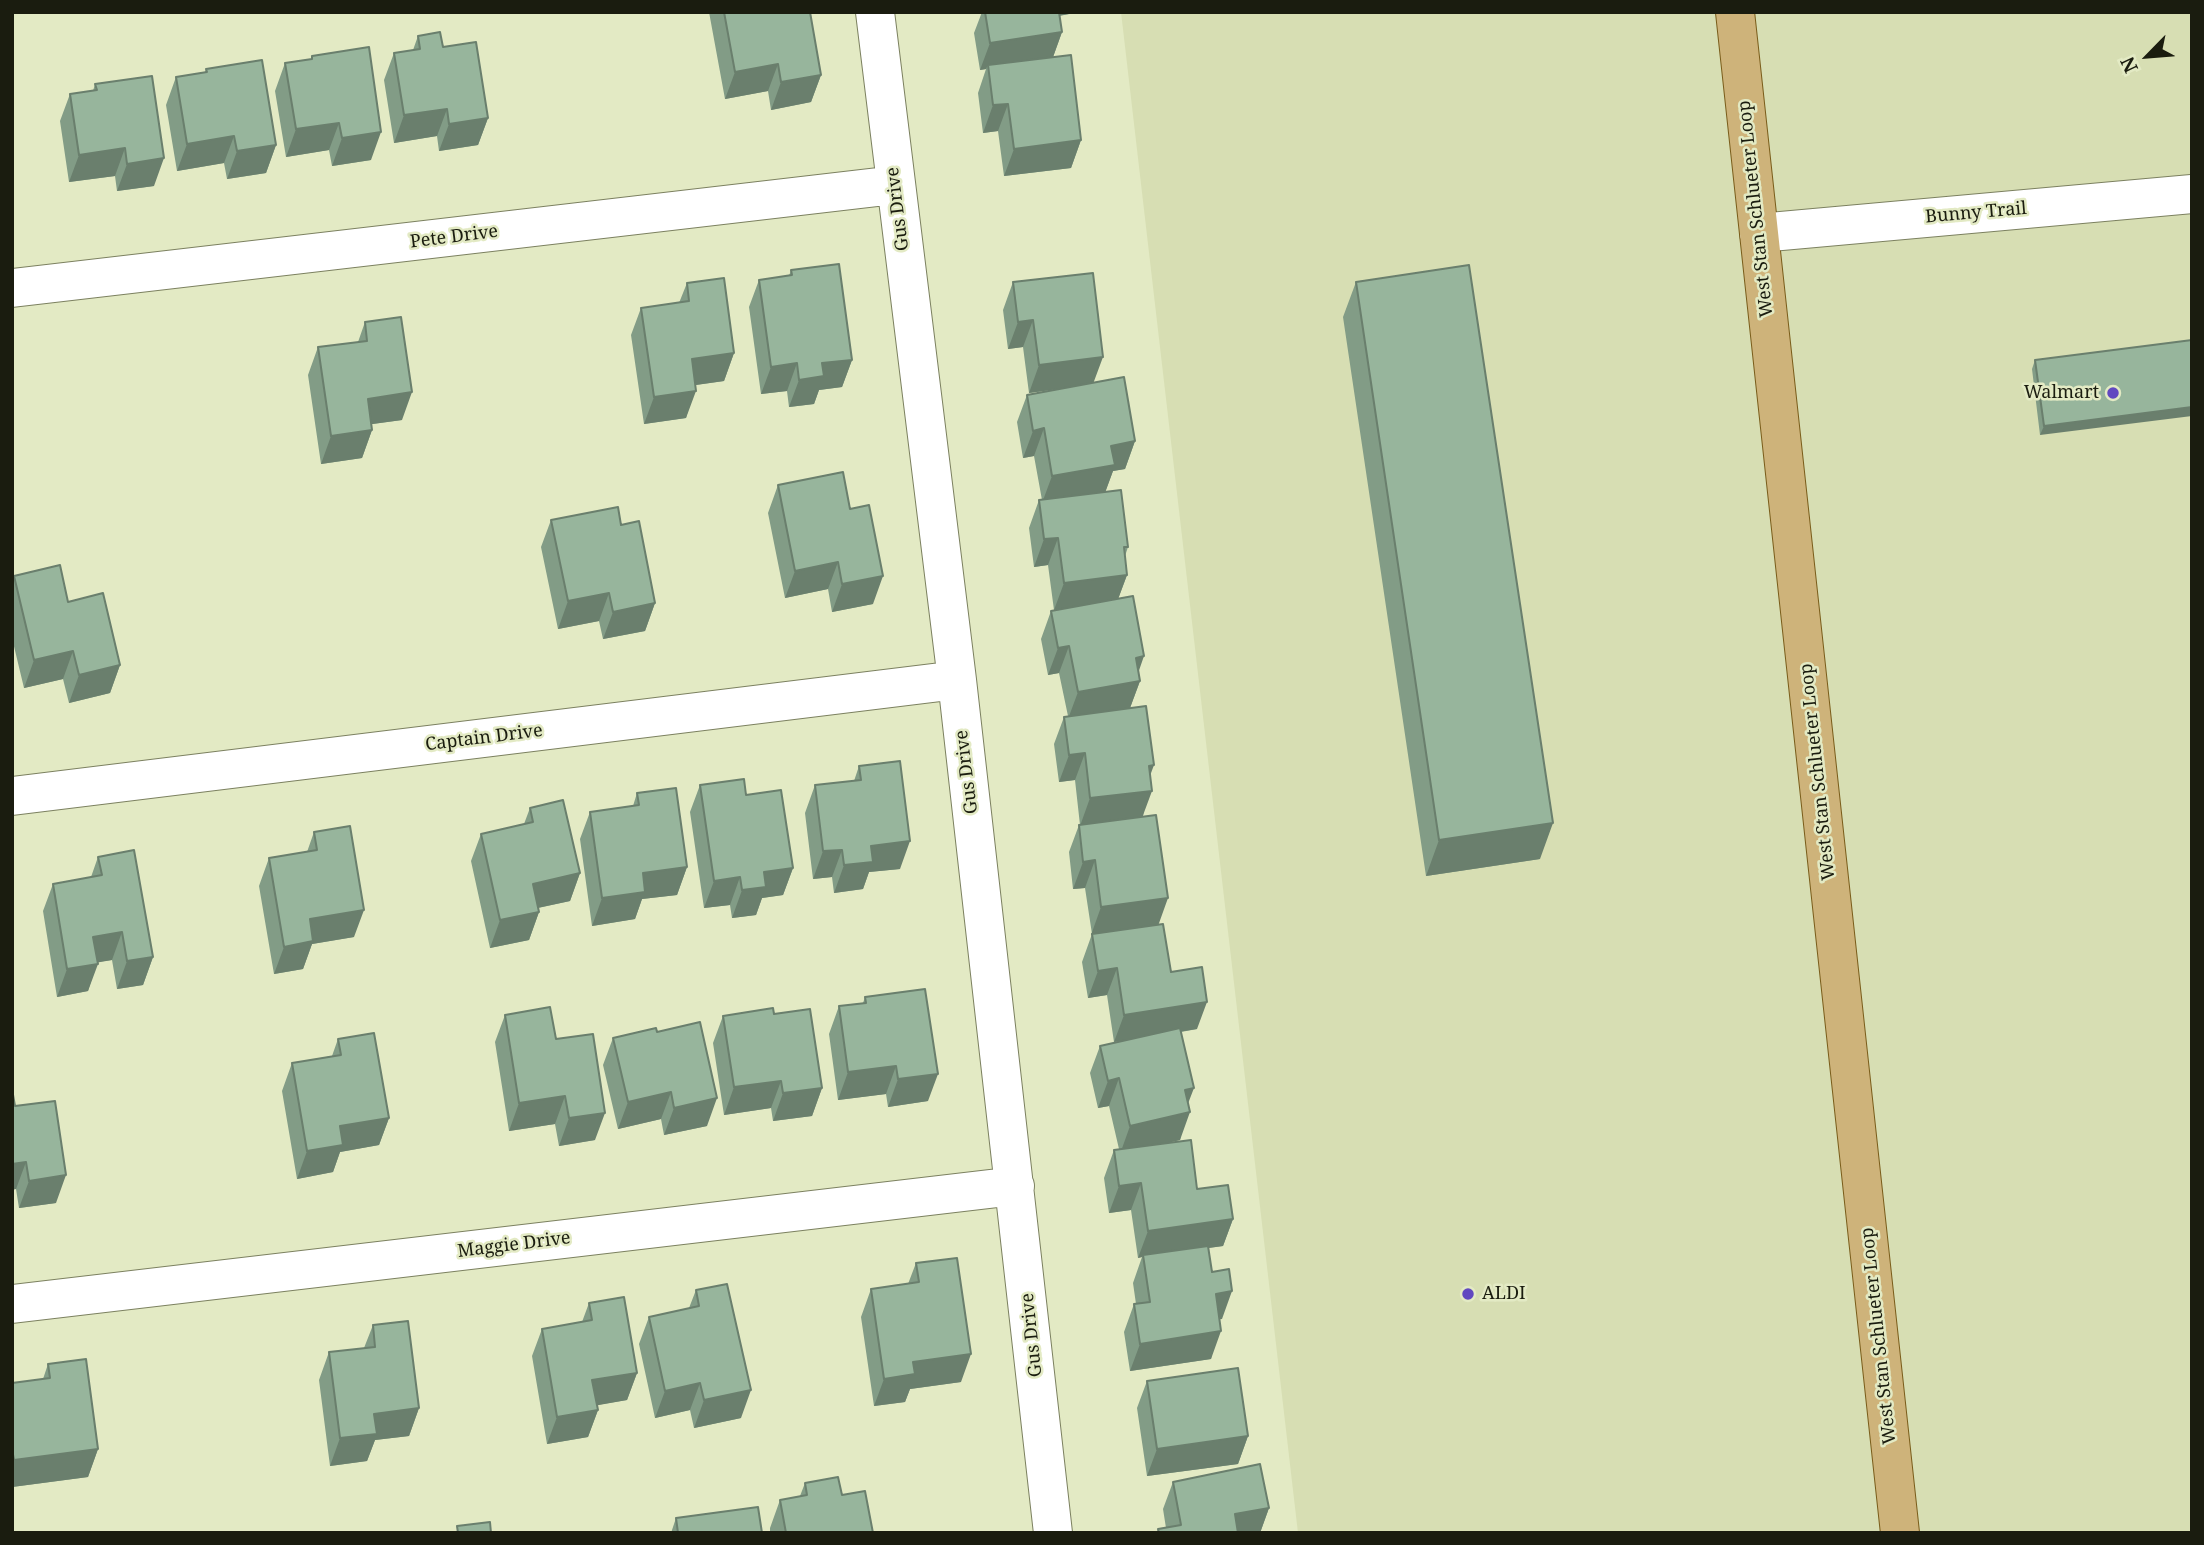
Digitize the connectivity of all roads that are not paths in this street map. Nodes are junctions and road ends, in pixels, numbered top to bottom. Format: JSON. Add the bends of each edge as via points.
{"nodes":[{"id":1,"x":875,"y":12,"type":"edge"},
{"id":2,"x":1735,"y":12,"type":"edge"},
{"id":3,"x":895,"y":185,"type":"junction"},
{"id":4,"x":2192,"y":194,"type":"edge"},
{"id":5,"x":1759,"y":233,"type":"junction"},
{"id":6,"x":12,"y":288,"type":"edge"},
{"id":7,"x":957,"y":680,"type":"junction"},
{"id":8,"x":12,"y":796,"type":"edge"},
{"id":9,"x":1015,"y":1186,"type":"junction"},
{"id":10,"x":12,"y":1304,"type":"edge"},
{"id":11,"x":1053,"y":1533,"type":"edge"},
{"id":12,"x":1900,"y":1533,"type":"edge"}],
"edges":[{"from":1,"to":3,"type":"street","name":"Gus Drive"},
{"from":2,"to":5,"type":"main road","name":"West Stan Schlueter Loop"},
{"from":3,"to":6,"type":"street","name":"Pete Drive"},
{"from":3,"to":7,"type":"street","name":"Gus Drive"},
{"from":4,"to":5,"type":"street","name":"Bunny Trail"},
{"from":5,"to":12,"type":"main road","name":"West Stan Schlueter Loop"},
{"from":7,"to":8,"type":"street","name":"Captain Drive"},
{"from":7,"to":9,"type":"street","name":"Gus Drive"},
{"from":9,"to":10,"type":"street","name":"Maggie Drive"},
{"from":9,"to":11,"type":"street","name":"Gus Drive"}]}
